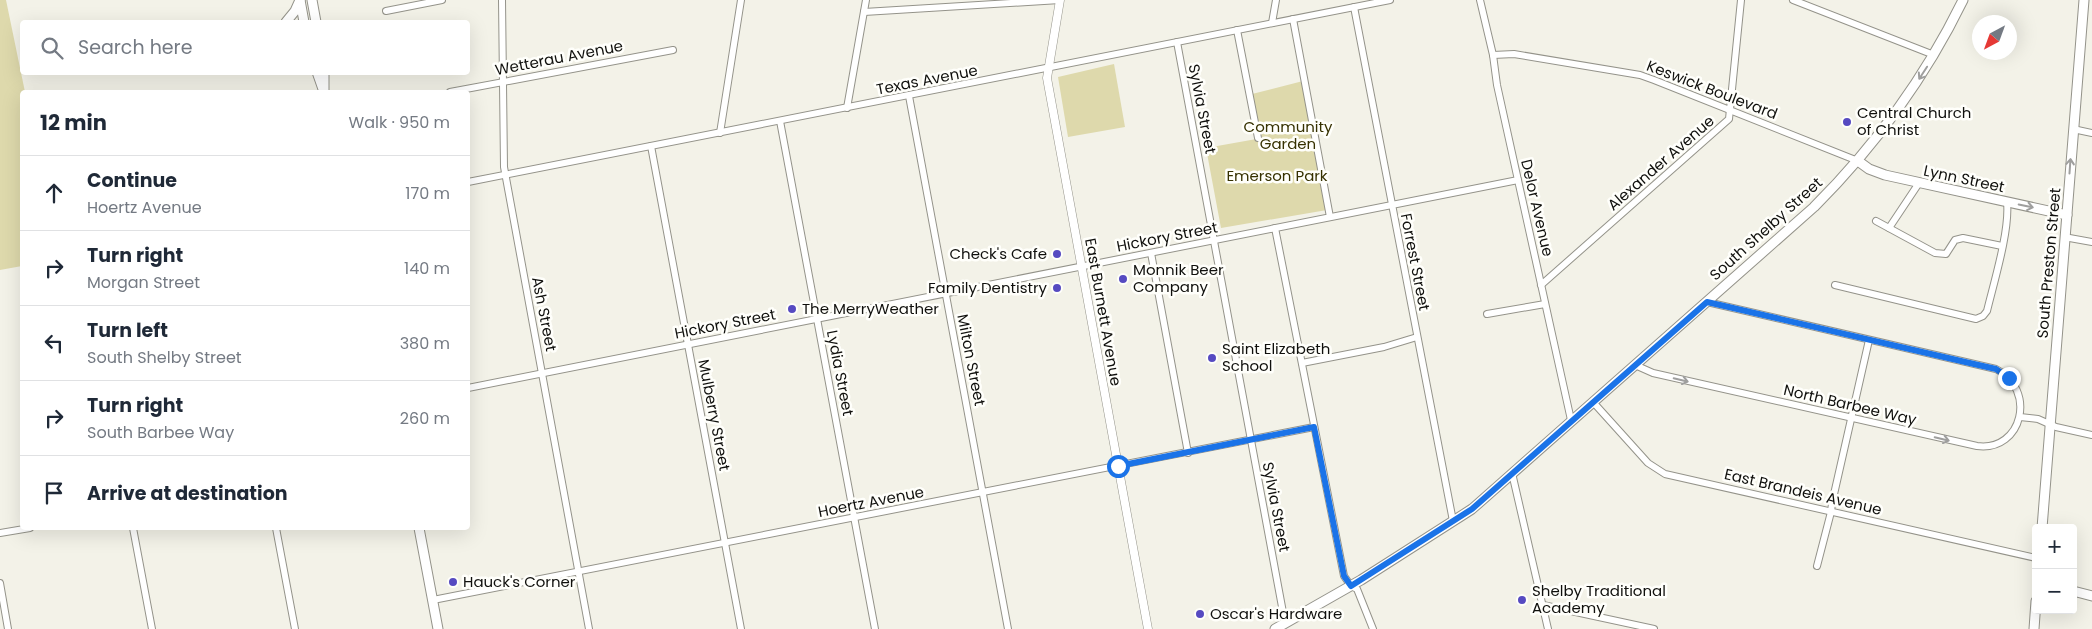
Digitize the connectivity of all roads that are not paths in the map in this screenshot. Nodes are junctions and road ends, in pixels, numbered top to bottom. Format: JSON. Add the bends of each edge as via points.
{"nodes":[{"id":1,"x":300,"y":0,"type":"edge"},
{"id":2,"x":312,"y":0,"type":"edge"},
{"id":3,"x":442,"y":0,"type":"edge"},
{"id":4,"x":502,"y":0,"type":"edge"},
{"id":5,"x":742,"y":0,"type":"edge"},
{"id":6,"x":866,"y":0,"type":"edge"},
{"id":7,"x":1060,"y":0,"type":"edge"},
{"id":8,"x":1276,"y":0,"type":"edge"},
{"id":9,"x":1390,"y":0,"type":"edge"},
{"id":10,"x":1480,"y":0,"type":"edge"},
{"id":11,"x":1741,"y":0,"type":"edge"},
{"id":12,"x":1793,"y":0,"type":"edge"},
{"id":13,"x":1963,"y":0,"type":"edge"},
{"id":14,"x":2084,"y":0,"type":"edge"},
{"id":15,"x":1354,"y":7,"type":"junction"},
{"id":16,"x":386,"y":12,"type":"dead end"},
{"id":17,"x":864,"y":12,"type":"junction"},
{"id":18,"x":1293,"y":19,"type":"junction"},
{"id":19,"x":288,"y":20,"type":"edge"},
{"id":20,"x":304,"y":20,"type":"edge"},
{"id":21,"x":316,"y":20,"type":"edge"},
{"id":22,"x":1272,"y":23,"type":"junction"},
{"id":23,"x":1237,"y":30,"type":"junction"},
{"id":24,"x":1177,"y":42,"type":"junction"},
{"id":25,"x":673,"y":50,"type":"dead end"},
{"id":26,"x":1493,"y":55,"type":"junction"},
{"id":27,"x":1934,"y":55,"type":"junction"},
{"id":28,"x":1049,"y":68,"type":"junction"},
{"id":29,"x":317,"y":75,"type":"edge"},
{"id":30,"x":324,"y":75,"type":"edge"},
{"id":31,"x":503,"y":82,"type":"junction"},
{"id":32,"x":323,"y":90,"type":"edge"},
{"id":33,"x":324,"y":90,"type":"edge"},
{"id":34,"x":461,"y":90,"type":"edge"},
{"id":35,"x":909,"y":96,"type":"junction"},
{"id":36,"x":847,"y":108,"type":"junction"},
{"id":37,"x":1730,"y":110,"type":"junction"},
{"id":38,"x":780,"y":121,"type":"junction"},
{"id":39,"x":2073,"y":129,"type":"junction"},
{"id":40,"x":720,"y":133,"type":"junction"},
{"id":41,"x":2092,"y":133,"type":"edge"},
{"id":42,"x":1258,"y":138,"type":"dead end"},
{"id":43,"x":651,"y":146,"type":"junction"},
{"id":44,"x":1858,"y":161,"type":"junction"},
{"id":45,"x":505,"y":174,"type":"junction"},
{"id":46,"x":1518,"y":180,"type":"junction"},
{"id":47,"x":470,"y":182,"type":"edge"},
{"id":48,"x":1919,"y":183,"type":"junction"},
{"id":49,"x":2007,"y":202,"type":"junction"},
{"id":50,"x":1392,"y":205,"type":"junction"},
{"id":51,"x":2067,"y":215,"type":"junction"},
{"id":52,"x":1330,"y":217,"type":"junction"},
{"id":53,"x":1876,"y":221,"type":"dead end"},
{"id":54,"x":1275,"y":228,"type":"junction"},
{"id":55,"x":1889,"y":228,"type":"junction"},
{"id":56,"x":2064,"y":237,"type":"junction"},
{"id":57,"x":1214,"y":240,"type":"junction"},
{"id":58,"x":2092,"y":242,"type":"edge"},
{"id":59,"x":2002,"y":246,"type":"junction"},
{"id":60,"x":1151,"y":253,"type":"junction"},
{"id":61,"x":1081,"y":267,"type":"junction"},
{"id":62,"x":1541,"y":285,"type":"junction"},
{"id":63,"x":1835,"y":285,"type":"dead end"},
{"id":64,"x":946,"y":293,"type":"junction"},
{"id":65,"x":1707,"y":302,"type":"junction"},
{"id":66,"x":1545,"y":304,"type":"junction"},
{"id":67,"x":1487,"y":314,"type":"dead end"},
{"id":68,"x":817,"y":319,"type":"junction"},
{"id":69,"x":1417,"y":337,"type":"junction"},
{"id":70,"x":1869,"y":340,"type":"junction"},
{"id":71,"x":688,"y":344,"type":"junction"},
{"id":72,"x":1302,"y":363,"type":"junction"},
{"id":73,"x":1635,"y":366,"type":"junction"},
{"id":74,"x":542,"y":373,"type":"junction"},
{"id":75,"x":470,"y":388,"type":"edge"},
{"id":76,"x":1593,"y":402,"type":"junction"},
{"id":77,"x":2020,"y":417,"type":"junction"},
{"id":78,"x":1851,"y":418,"type":"junction"},
{"id":79,"x":1572,"y":420,"type":"junction"},
{"id":80,"x":2049,"y":424,"type":"junction"},
{"id":81,"x":1314,"y":427,"type":"junction"},
{"id":82,"x":2092,"y":435,"type":"edge"},
{"id":83,"x":1251,"y":440,"type":"junction"},
{"id":84,"x":1188,"y":453,"type":"junction"},
{"id":85,"x":1118,"y":466,"type":"junction"},
{"id":86,"x":1512,"y":473,"type":"junction"},
{"id":87,"x":982,"y":493,"type":"junction"},
{"id":88,"x":1832,"y":512,"type":"junction"},
{"id":89,"x":854,"y":518,"type":"junction"},
{"id":90,"x":1453,"y":522,"type":"junction"},
{"id":91,"x":2042,"y":524,"type":"edge"},
{"id":92,"x":20,"y":530,"type":"edge"},
{"id":93,"x":133,"y":530,"type":"edge"},
{"id":94,"x":276,"y":530,"type":"edge"},
{"id":95,"x":419,"y":530,"type":"edge"},
{"id":96,"x":0,"y":533,"type":"edge"},
{"id":97,"x":725,"y":543,"type":"junction"},
{"id":98,"x":2032,"y":557,"type":"edge"},
{"id":99,"x":1817,"y":566,"type":"dead end"},
{"id":100,"x":579,"y":572,"type":"junction"},
{"id":101,"x":0,"y":582,"type":"edge"},
{"id":102,"x":1351,"y":586,"type":"junction"},
{"id":103,"x":2077,"y":592,"type":"edge"},
{"id":104,"x":2092,"y":596,"type":"edge"},
{"id":105,"x":433,"y":600,"type":"junction"},
{"id":106,"x":1543,"y":605,"type":"junction"},
{"id":107,"x":2035,"y":614,"type":"edge"},
{"id":108,"x":1285,"y":623,"type":"junction"},
{"id":109,"x":8,"y":629,"type":"edge"},
{"id":110,"x":152,"y":629,"type":"edge"},
{"id":111,"x":295,"y":629,"type":"edge"},
{"id":112,"x":438,"y":629,"type":"edge"},
{"id":113,"x":589,"y":629,"type":"edge"},
{"id":114,"x":741,"y":629,"type":"edge"},
{"id":115,"x":874,"y":629,"type":"edge"},
{"id":116,"x":1008,"y":629,"type":"edge"},
{"id":117,"x":1148,"y":629,"type":"edge"},
{"id":118,"x":1275,"y":629,"type":"edge"},
{"id":119,"x":1373,"y":629,"type":"edge"},
{"id":120,"x":1548,"y":629,"type":"edge"},
{"id":121,"x":1654,"y":629,"type":"edge"},
{"id":122,"x":2034,"y":629,"type":"edge"}],
"edges":[{"from":1,"to":19,"type":"main road"},
{"from":1,"to":20,"type":"main road"},
{"from":2,"to":21,"type":"main road"},
{"from":3,"to":16,"type":"street"},
{"from":4,"to":31,"type":"street","name":"Ash Street"},
{"from":5,"to":40,"type":"street"},
{"from":6,"to":17,"type":"street"},
{"from":7,"to":17,"type":"street"},
{"from":7,"to":28,"type":"street","name":"East Burnett Avenue"},
{"from":8,"to":22,"type":"street"},
{"from":9,"to":15,"type":"street","name":"Texas Avenue"},
{"from":10,"to":26,"type":"street","name":"Delor Avenue"},
{"from":11,"to":37,"type":"street","name":"Alexander Avenue"},
{"from":12,"to":27,"type":"street"},
{"from":13,"to":27,"type":"main road","name":"South Shelby Street"},
{"from":14,"to":39,"type":"main road","name":"South Preston Street"},
{"from":15,"to":18,"type":"street","name":"Texas Avenue"},
{"from":15,"to":50,"type":"street","name":"Forrest Street"},
{"from":17,"to":36,"type":"street"},
{"from":18,"to":22,"type":"street","name":"Texas Avenue"},
{"from":18,"to":52,"type":"street"},
{"from":22,"to":23,"type":"street","name":"Texas Avenue"},
{"from":23,"to":24,"type":"street","name":"Texas Avenue"},
{"from":23,"to":42,"type":"street"},
{"from":24,"to":28,"type":"street","name":"Texas Avenue"},
{"from":24,"to":57,"type":"street","name":"Sylvia Street"},
{"from":25,"to":31,"type":"street","name":"Wetterau Avenue"},
{"from":26,"to":37,"type":"street","name":"Keswick Boulevard","via":[[1514,54],[1640,75]]},
{"from":26,"to":46,"type":"street","name":"Delor Avenue"},
{"from":27,"to":44,"type":"main road","name":"South Shelby Street","one_way":true,"via":[[1897,112]]},
{"from":28,"to":35,"type":"street","name":"Texas Avenue"},
{"from":28,"to":61,"type":"street","name":"East Burnett Avenue","via":[[1050,103]]},
{"from":29,"to":32,"type":"main road"},
{"from":30,"to":33,"type":"main road"},
{"from":31,"to":34,"type":"street","name":"Wetterau Avenue"},
{"from":31,"to":45,"type":"street","name":"Ash Street"},
{"from":35,"to":36,"type":"street","name":"Texas Avenue"},
{"from":35,"to":64,"type":"street","name":"Milton Street"},
{"from":36,"to":38,"type":"street","name":"Texas Avenue"},
{"from":37,"to":44,"type":"street","name":"Keswick Boulevard"},
{"from":37,"to":62,"type":"street","name":"Alexander Avenue","via":[[1725,123]]},
{"from":38,"to":40,"type":"street","name":"Texas Avenue"},
{"from":38,"to":68,"type":"street","name":"Lydia Street"},
{"from":39,"to":41,"type":"street"},
{"from":51,"to":39,"type":"main road","name":"South Preston Street","one_way":true},
{"from":40,"to":43,"type":"street","name":"Texas Avenue"},
{"from":43,"to":45,"type":"street","name":"Texas Avenue"},
{"from":43,"to":71,"type":"street","name":"Mulberry Street"},
{"from":44,"to":48,"type":"main road","name":"Lynn Street","via":[[1869,170]]},
{"from":44,"to":65,"type":"main road","name":"South Shelby Street","via":[[1814,207]]},
{"from":45,"to":47,"type":"street","name":"Texas Avenue"},
{"from":45,"to":74,"type":"street","name":"Ash Street"},
{"from":46,"to":50,"type":"street","name":"Hickory Street"},
{"from":46,"to":62,"type":"street","name":"Delor Avenue"},
{"from":48,"to":49,"type":"main road","name":"Lynn Street"},
{"from":48,"to":55,"type":"street"},
{"from":49,"to":51,"type":"main road","name":"Lynn Street","one_way":true},
{"from":49,"to":59,"type":"street"},
{"from":50,"to":52,"type":"street","name":"Hickory Street"},
{"from":50,"to":69,"type":"street","name":"Forrest Street"},
{"from":51,"to":56,"type":"main road","name":"South Preston Street"},
{"from":52,"to":54,"type":"street","name":"Hickory Street"},
{"from":53,"to":55,"type":"street"},
{"from":54,"to":57,"type":"street","name":"Hickory Street"},
{"from":54,"to":72,"type":"street"},
{"from":55,"to":59,"type":"street","via":[[1941,254],[1946,254],[1955,240],[1963,238]]},
{"from":56,"to":58,"type":"street"},
{"from":56,"to":80,"type":"main road","name":"South Preston Street"},
{"from":57,"to":60,"type":"street","name":"Hickory Street"},
{"from":57,"to":83,"type":"street","name":"Sylvia Street"},
{"from":59,"to":63,"type":"street","via":[[1987,311],[1976,319]]},
{"from":60,"to":61,"type":"street","name":"Hickory Street"},
{"from":60,"to":84,"type":"street"},
{"from":61,"to":64,"type":"street","name":"Hickory Street"},
{"from":61,"to":85,"type":"street","name":"East Burnett Avenue"},
{"from":62,"to":66,"type":"street","name":"Delor Avenue"},
{"from":64,"to":68,"type":"street","name":"Hickory Street"},
{"from":64,"to":87,"type":"street","name":"Milton Street"},
{"from":65,"to":70,"type":"street"},
{"from":65,"to":73,"type":"main road","name":"South Shelby Street"},
{"from":66,"to":67,"type":"street"},
{"from":66,"to":79,"type":"street","name":"Delor Avenue"},
{"from":68,"to":71,"type":"street","name":"Hickory Street"},
{"from":68,"to":89,"type":"street","name":"Lydia Street"},
{"from":69,"to":72,"type":"street"},
{"from":69,"to":90,"type":"street","name":"Forrest Street"},
{"from":70,"to":77,"type":"street","via":[[2002,372],[2018,391]]},
{"from":70,"to":78,"type":"street"},
{"from":71,"to":74,"type":"street","name":"Hickory Street"},
{"from":71,"to":97,"type":"street","name":"Mulberry Street"},
{"from":72,"to":81,"type":"street"},
{"from":73,"to":76,"type":"main road","name":"South Shelby Street"},
{"from":73,"to":78,"type":"street","name":"North Barbee Way","one_way":true,"via":[[1653,373]]},
{"from":74,"to":75,"type":"street","name":"Hickory Street"},
{"from":74,"to":100,"type":"street","name":"Ash Street"},
{"from":76,"to":79,"type":"main road","name":"South Shelby Street"},
{"from":76,"to":88,"type":"street","name":"East Brandeis Avenue","via":[[1648,463],[1666,474]]},
{"from":78,"to":77,"type":"street","name":"North Barbee Way","one_way":true,"via":[[1982,447],[2002,441]]},
{"from":77,"to":80,"type":"street"},
{"from":78,"to":88,"type":"street"},
{"from":79,"to":86,"type":"main road","name":"South Shelby Street"},
{"from":80,"to":82,"type":"street"},
{"from":80,"to":91,"type":"main road","name":"South Preston Street"},
{"from":81,"to":83,"type":"street","name":"Hoertz Avenue"},
{"from":81,"to":102,"type":"street","via":[[1344,576]]},
{"from":83,"to":84,"type":"street","name":"Hoertz Avenue"},
{"from":83,"to":108,"type":"street","name":"Sylvia Street"},
{"from":84,"to":85,"type":"street","name":"Hoertz Avenue"},
{"from":85,"to":87,"type":"street","name":"Hoertz Avenue"},
{"from":85,"to":117,"type":"street","name":"East Burnett Avenue"},
{"from":86,"to":90,"type":"main road","name":"South Shelby Street"},
{"from":86,"to":106,"type":"street"},
{"from":87,"to":89,"type":"street","name":"Hoertz Avenue"},
{"from":87,"to":116,"type":"street","name":"Milton Street"},
{"from":88,"to":98,"type":"street","name":"East Brandeis Avenue"},
{"from":88,"to":99,"type":"street"},
{"from":89,"to":97,"type":"street","name":"Hoertz Avenue"},
{"from":89,"to":115,"type":"street","name":"Lydia Street"},
{"from":90,"to":102,"type":"main road","name":"South Shelby Street"},
{"from":92,"to":96,"type":"street"},
{"from":93,"to":110,"type":"street"},
{"from":94,"to":111,"type":"street"},
{"from":95,"to":105,"type":"main road"},
{"from":97,"to":100,"type":"street","name":"Hoertz Avenue"},
{"from":97,"to":114,"type":"street","name":"Mulberry Street"},
{"from":100,"to":105,"type":"street","name":"Hoertz Avenue"},
{"from":100,"to":113,"type":"street","name":"Ash Street"},
{"from":101,"to":109,"type":"street"},
{"from":102,"to":108,"type":"main road","name":"South Shelby Street"},
{"from":102,"to":119,"type":"street","via":[[1357,589]]},
{"from":103,"to":104,"type":"main road"},
{"from":105,"to":112,"type":"main road"},
{"from":106,"to":120,"type":"street"},
{"from":106,"to":121,"type":"street"},
{"from":107,"to":122,"type":"main road"},
{"from":108,"to":118,"type":"main road","name":"South Shelby Street"}]}
